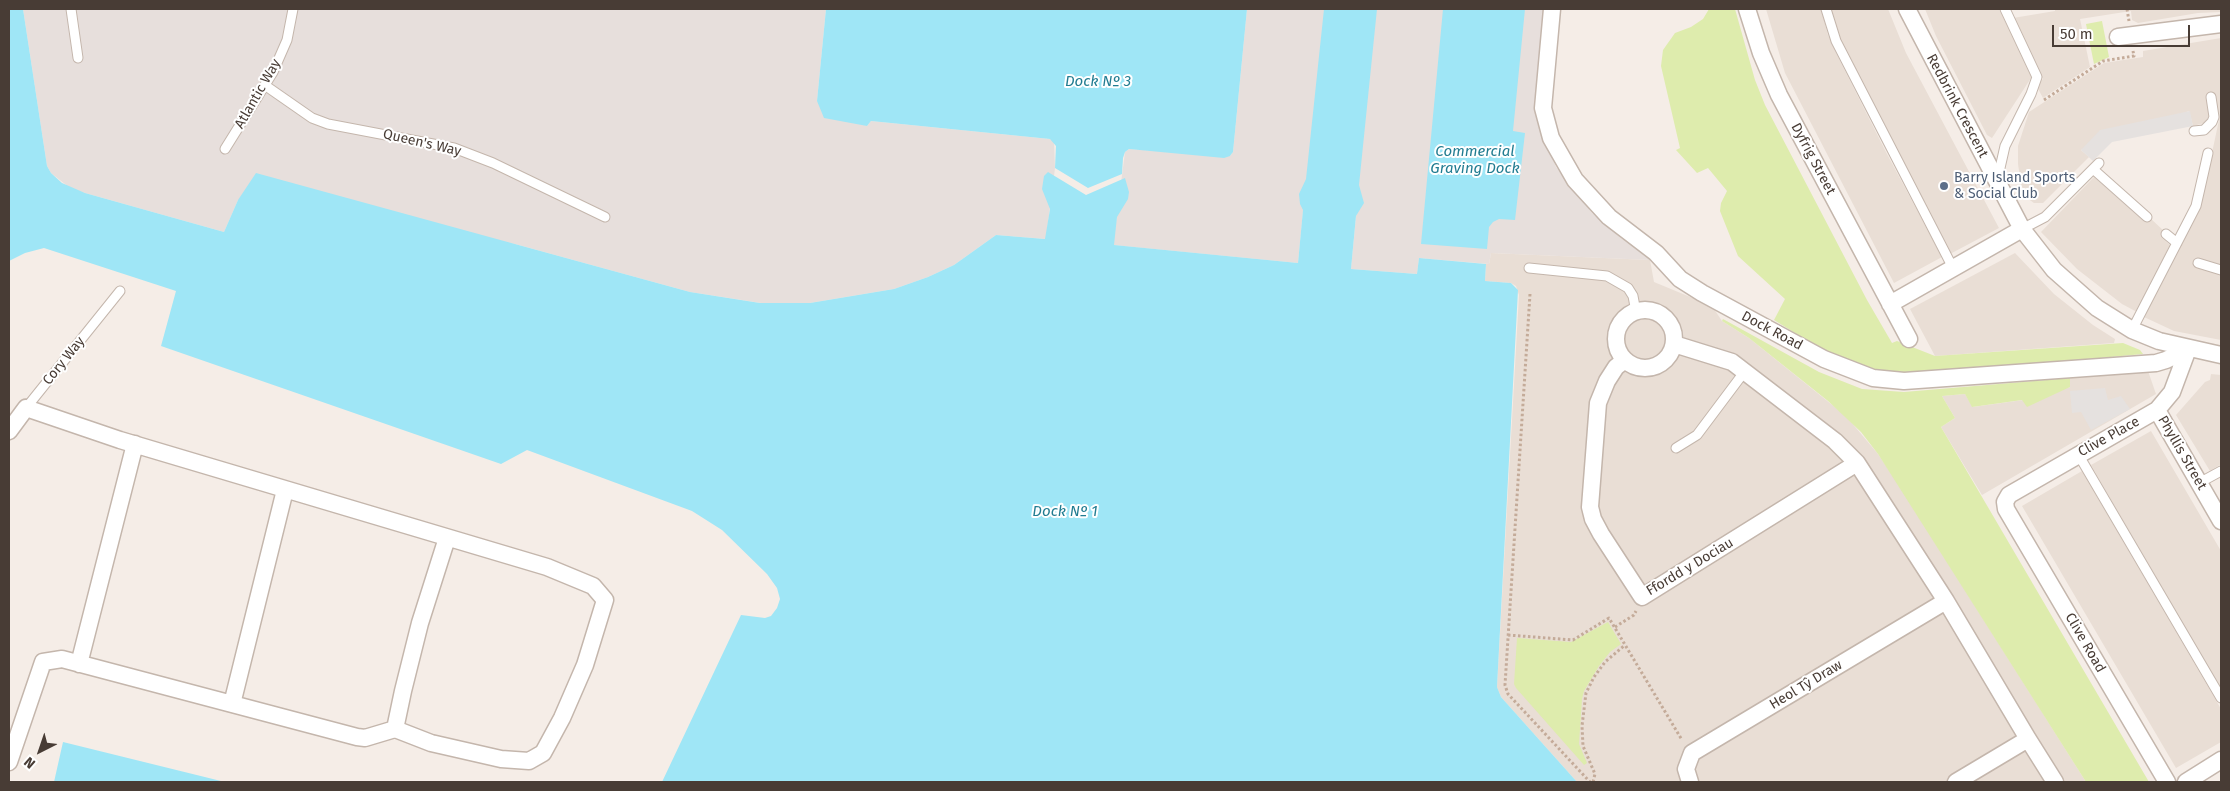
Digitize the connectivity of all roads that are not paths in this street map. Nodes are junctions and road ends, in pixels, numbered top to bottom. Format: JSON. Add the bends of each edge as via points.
{"nodes":[{"id":1,"x":71,"y":9,"type":"edge"},
{"id":2,"x":293,"y":9,"type":"edge"},
{"id":3,"x":1552,"y":9,"type":"edge"},
{"id":4,"x":1747,"y":9,"type":"edge"},
{"id":5,"x":1826,"y":9,"type":"edge"},
{"id":6,"x":1907,"y":9,"type":"edge"},
{"id":7,"x":2005,"y":9,"type":"edge"},
{"id":8,"x":2221,"y":24,"type":"edge"},
{"id":9,"x":2124,"y":37,"type":"road end"},
{"id":10,"x":78,"y":58,"type":"dead end"},
{"id":11,"x":266,"y":86,"type":"junction"},
{"id":12,"x":2211,"y":97,"type":"dead end"},
{"id":13,"x":2194,"y":131,"type":"dead end"},
{"id":14,"x":225,"y":149,"type":"dead end"},
{"id":15,"x":2208,"y":153,"type":"dead end"},
{"id":16,"x":1992,"y":172,"type":"junction"},
{"id":17,"x":605,"y":217,"type":"dead end"},
{"id":18,"x":2147,"y":217,"type":"dead end"},
{"id":19,"x":2022,"y":229,"type":"junction"},
{"id":20,"x":2166,"y":234,"type":"dead end"},
{"id":21,"x":2177,"y":243,"type":"junction"},
{"id":22,"x":2198,"y":264,"type":"dead end"},
{"id":23,"x":1529,"y":268,"type":"dead end"},
{"id":24,"x":1953,"y":268,"type":"junction"},
{"id":25,"x":2221,"y":270,"type":"edge"},
{"id":26,"x":120,"y":291,"type":"dead end"},
{"id":27,"x":1890,"y":304,"type":"junction"},
{"id":28,"x":1636,"y":312,"type":"junction"},
{"id":29,"x":2132,"y":330,"type":"junction"},
{"id":30,"x":1910,"y":339,"type":"dead end"},
{"id":31,"x":1674,"y":344,"type":"junction"},
{"id":32,"x":2188,"y":349,"type":"junction"},
{"id":33,"x":2221,"y":355,"type":"edge"},
{"id":34,"x":1625,"y":360,"type":"junction"},
{"id":35,"x":1745,"y":371,"type":"junction"},
{"id":36,"x":26,"y":408,"type":"junction"},
{"id":37,"x":2157,"y":410,"type":"junction"},
{"id":38,"x":9,"y":431,"type":"edge"},
{"id":39,"x":135,"y":444,"type":"junction"},
{"id":40,"x":1676,"y":448,"type":"dead end"},
{"id":41,"x":2078,"y":454,"type":"junction"},
{"id":42,"x":1857,"y":463,"type":"junction"},
{"id":43,"x":2221,"y":471,"type":"edge"},
{"id":44,"x":2199,"y":483,"type":"junction"},
{"id":45,"x":285,"y":490,"type":"junction"},
{"id":46,"x":2005,"y":502,"type":"joint"},
{"id":47,"x":2221,"y":521,"type":"edge"},
{"id":48,"x":447,"y":538,"type":"junction"},
{"id":49,"x":1946,"y":601,"type":"junction"},
{"id":50,"x":79,"y":664,"type":"junction"},
{"id":51,"x":2221,"y":698,"type":"edge"},
{"id":52,"x":232,"y":704,"type":"junction"},
{"id":53,"x":395,"y":729,"type":"junction"},
{"id":54,"x":2028,"y":739,"type":"junction"},
{"id":55,"x":2221,"y":760,"type":"edge"},
{"id":56,"x":9,"y":762,"type":"edge"},
{"id":57,"x":1690,"y":782,"type":"edge"},
{"id":58,"x":1956,"y":782,"type":"edge"},
{"id":59,"x":2056,"y":782,"type":"edge"},
{"id":60,"x":2167,"y":782,"type":"edge"},
{"id":61,"x":2186,"y":782,"type":"edge"}],
"edges":[{"from":1,"to":10,"type":"lane"},
{"from":2,"to":11,"type":"lane","name":"Atlantic Way","via":[[287,40]]},
{"from":3,"to":32,"type":"street","name":"Dock Road","via":[[1543,108],[1551,138],[1575,180],[1609,217],[1656,254],[1680,279],[1824,359],[1874,378],[1904,380],[2147,364],[2166,360]]},
{"from":4,"to":27,"type":"street","name":"Dyfrig Street","via":[[1779,95]]},
{"from":5,"to":24,"type":"lane","via":[[1836,41]]},
{"from":6,"to":16,"type":"street","name":"Redbrink Crescent"},
{"from":7,"to":16,"type":"lane","via":[[2037,77],[2005,146],[2000,168]]},
{"from":8,"to":9,"type":"street"},
{"from":11,"to":14,"type":"lane","name":"Atlantic Way"},
{"from":11,"to":17,"type":"lane","name":"Queen's Way","via":[[312,118],[454,148]]},
{"from":12,"to":13,"type":"lane","via":[[2212,122],[2204,130]]},
{"from":15,"to":21,"type":"lane","via":[[2196,206]]},
{"from":16,"to":19,"type":"street","name":"Redbrink Crescent"},
{"from":18,"to":19,"type":"lane","via":[[2096,166],[2046,217]]},
{"from":19,"to":24,"type":"street"},
{"from":19,"to":29,"type":"street","name":"Redbrink Crescent","via":[[2068,283]]},
{"from":20,"to":21,"type":"lane"},
{"from":21,"to":29,"type":"lane"},
{"from":22,"to":25,"type":"lane"},
{"from":23,"to":28,"type":"lane","via":[[1608,276],[1628,288]]},
{"from":24,"to":27,"type":"street"},
{"from":26,"to":36,"type":"lane","name":"Cory Way"},
{"from":27,"to":30,"type":"street","name":"Dyfrig Street"},
{"from":28,"to":31,"type":"street","via":[[1646,310],[1664,317],[1671,325]]},
{"from":28,"to":34,"type":"street","via":[[1621,323],[1617,332],[1616,343]]},
{"from":29,"to":32,"type":"street","name":"Redbrink Crescent"},
{"from":31,"to":34,"type":"street","via":[[1666,360],[1658,366],[1641,368]]},
{"from":31,"to":35,"type":"street","via":[[1722,358]]},
{"from":32,"to":33,"type":"street","name":"Redbrink Crescent"},
{"from":32,"to":37,"type":"street","name":"Clive Place","via":[[2172,392]]},
{"from":34,"to":42,"type":"street","name":"Ffordd y Dociau","via":[[1607,381],[1598,403],[1590,507],[1601,534],[1642,597]]},
{"from":35,"to":40,"type":"lane","via":[[1696,435]]},
{"from":35,"to":42,"type":"street","via":[[1835,441]]},
{"from":36,"to":38,"type":"street","name":"Cory Way"},
{"from":36,"to":39,"type":"street"},
{"from":37,"to":41,"type":"street","name":"Clive Place"},
{"from":37,"to":44,"type":"street","name":"Phyllis Street"},
{"from":39,"to":45,"type":"street"},
{"from":39,"to":50,"type":"street"},
{"from":41,"to":46,"type":"street","name":"Clive Place","via":[[2009,495]]},
{"from":41,"to":51,"type":"lane"},
{"from":42,"to":49,"type":"street"},
{"from":43,"to":44,"type":"lane"},
{"from":44,"to":47,"type":"street","name":"Phyllis Street"},
{"from":45,"to":48,"type":"street"},
{"from":45,"to":52,"type":"street"},
{"from":46,"to":60,"type":"street","name":"Clive Road"},
{"from":48,"to":53,"type":"street","via":[[420,623]]},
{"from":48,"to":53,"type":"street","via":[[556,571],[593,586],[605,600],[585,665],[562,718],[543,753],[529,762],[431,743]]},
{"from":49,"to":54,"type":"street"},
{"from":49,"to":57,"type":"street","name":"Heol Tŷ Draw","via":[[1692,753],[1686,769]]},
{"from":50,"to":52,"type":"street"},
{"from":50,"to":56,"type":"street","via":[[62,659],[43,662]]},
{"from":52,"to":53,"type":"street","via":[[365,738]]},
{"from":54,"to":58,"type":"street"},
{"from":54,"to":59,"type":"street"},
{"from":55,"to":61,"type":"street"}]}
